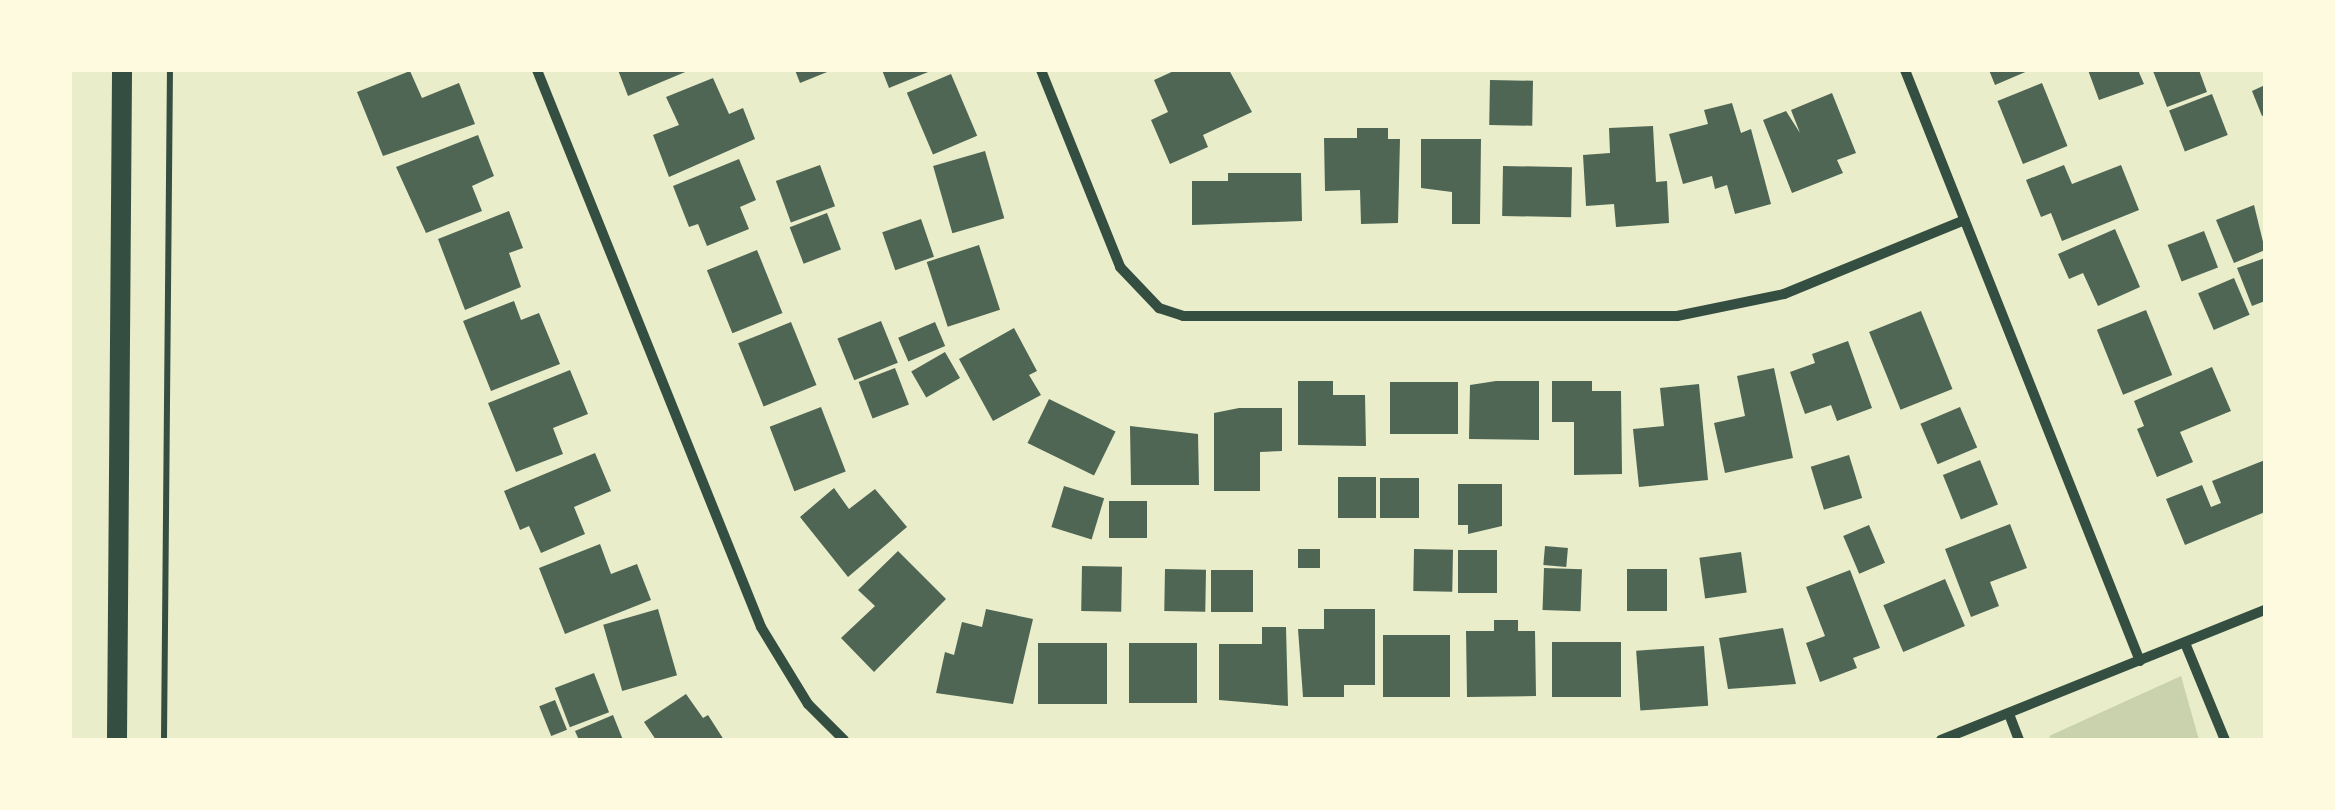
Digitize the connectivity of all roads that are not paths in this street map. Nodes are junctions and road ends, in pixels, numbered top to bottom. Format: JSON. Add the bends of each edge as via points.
{"nodes":[{"id":1,"x":122,"y":70,"type":"edge"},
{"id":2,"x":537,"y":70,"type":"edge"},
{"id":3,"x":1041,"y":70,"type":"edge"},
{"id":4,"x":1905,"y":70,"type":"edge"},
{"id":5,"x":1964,"y":220,"type":"junction"},
{"id":6,"x":2265,"y":610,"type":"edge"},
{"id":7,"x":2185,"y":643,"type":"junction"},
{"id":8,"x":2140,"y":661,"type":"junction"},
{"id":9,"x":2009,"y":714,"type":"junction"},
{"id":10,"x":117,"y":740,"type":"edge"},
{"id":11,"x":844,"y":740,"type":"edge"},
{"id":12,"x":1941,"y":740,"type":"edge"},
{"id":13,"x":2019,"y":740,"type":"edge"},
{"id":14,"x":2225,"y":740,"type":"edge"}],
"edges":[{"from":1,"to":10,"type":"main road"},
{"from":2,"to":11,"type":"street","via":[[761,627],[808,704]]},
{"from":3,"to":5,"type":"street","via":[[1120,268],[1159,308],[1206,319],[1677,316],[1784,294]]},
{"from":4,"to":5,"type":"street"},
{"from":5,"to":8,"type":"street"},
{"from":6,"to":7,"type":"street"},
{"from":7,"to":8,"type":"street"},
{"from":7,"to":14,"type":"street"},
{"from":8,"to":9,"type":"street"},
{"from":9,"to":12,"type":"street"},
{"from":9,"to":13,"type":"street"}]}
